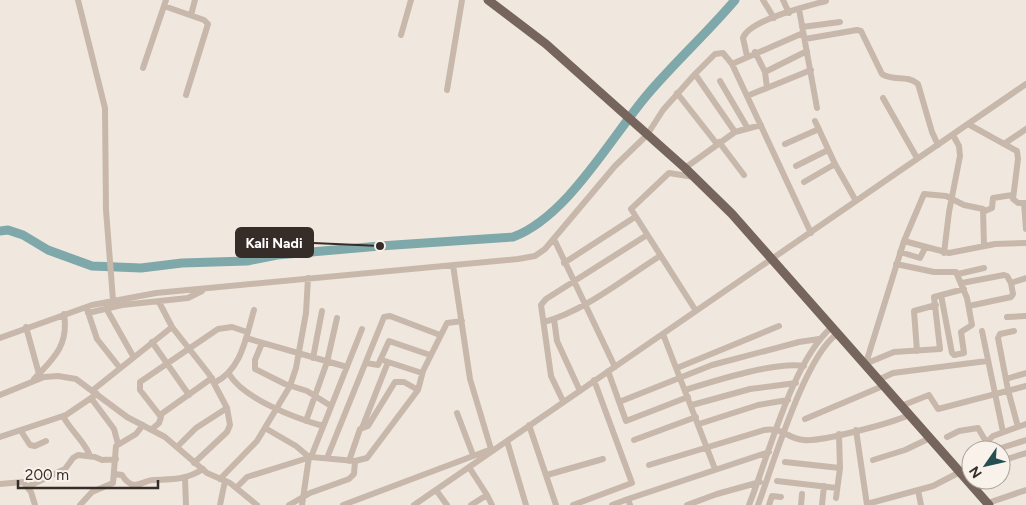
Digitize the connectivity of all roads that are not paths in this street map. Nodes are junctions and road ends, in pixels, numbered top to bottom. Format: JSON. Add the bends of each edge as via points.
{"nodes":[{"id":1,"x":78,"y":0,"type":"edge"},
{"id":2,"x":195,"y":0,"type":"edge"},
{"id":3,"x":411,"y":0,"type":"edge"},
{"id":4,"x":462,"y":0,"type":"edge"},
{"id":5,"x":488,"y":0,"type":"edge"},
{"id":6,"x":763,"y":0,"type":"edge"},
{"id":7,"x":783,"y":0,"type":"edge"},
{"id":8,"x":826,"y":1,"type":"edge"},
{"id":9,"x":165,"y":3,"type":"edge"},
{"id":10,"x":799,"y":9,"type":"junction"},
{"id":11,"x":789,"y":13,"type":"junction"},
{"id":12,"x":191,"y":15,"type":"junction"},
{"id":13,"x":774,"y":18,"type":"junction"},
{"id":14,"x":840,"y":22,"type":"dead end"},
{"id":15,"x":804,"y":33,"type":"junction"},
{"id":16,"x":401,"y":35,"type":"dead end"},
{"id":17,"x":807,"y":51,"type":"junction"},
{"id":18,"x":755,"y":52,"type":"junction"},
{"id":19,"x":740,"y":59,"type":"junction"},
{"id":20,"x":143,"y":68,"type":"dead end"},
{"id":21,"x":811,"y":70,"type":"junction"},
{"id":22,"x":765,"y":72,"type":"junction"},
{"id":23,"x":695,"y":74,"type":"junction"},
{"id":24,"x":720,"y":82,"type":"dead end"},
{"id":25,"x":1026,"y":84,"type":"edge"},
{"id":26,"x":767,"y":88,"type":"junction"},
{"id":27,"x":447,"y":90,"type":"dead end"},
{"id":28,"x":677,"y":93,"type":"junction"},
{"id":29,"x":753,"y":93,"type":"junction"},
{"id":30,"x":186,"y":95,"type":"dead end"},
{"id":31,"x":883,"y":98,"type":"dead end"},
{"id":32,"x":817,"y":108,"type":"dead end"},
{"id":33,"x":815,"y":121,"type":"dead end"},
{"id":34,"x":968,"y":124,"type":"junction"},
{"id":35,"x":760,"y":125,"type":"junction"},
{"id":36,"x":748,"y":127,"type":"junction"},
{"id":37,"x":818,"y":129,"type":"junction"},
{"id":38,"x":1026,"y":130,"type":"edge"},
{"id":39,"x":735,"y":132,"type":"junction"},
{"id":40,"x":645,"y":133,"type":"junction"},
{"id":41,"x":952,"y":135,"type":"junction"},
{"id":42,"x":718,"y":143,"type":"junction"},
{"id":43,"x":785,"y":144,"type":"dead end"},
{"id":44,"x":1004,"y":144,"type":"junction"},
{"id":45,"x":938,"y":145,"type":"junction"},
{"id":46,"x":828,"y":150,"type":"junction"},
{"id":47,"x":1026,"y":154,"type":"edge"},
{"id":48,"x":1018,"y":155,"type":"junction"},
{"id":49,"x":917,"y":158,"type":"junction"},
{"id":50,"x":835,"y":164,"type":"junction"},
{"id":51,"x":796,"y":166,"type":"dead end"},
{"id":52,"x":685,"y":168,"type":"junction"},
{"id":53,"x":744,"y":175,"type":"dead end"},
{"id":54,"x":695,"y":178,"type":"junction"},
{"id":55,"x":804,"y":182,"type":"dead end"},
{"id":56,"x":1012,"y":195,"type":"junction"},
{"id":57,"x":952,"y":198,"type":"junction"},
{"id":58,"x":856,"y":200,"type":"junction"},
{"id":59,"x":1025,"y":203,"type":"edge"},
{"id":60,"x":984,"y":211,"type":"junction"},
{"id":61,"x":635,"y":217,"type":"junction"},
{"id":62,"x":1026,"y":229,"type":"edge"},
{"id":63,"x":811,"y":233,"type":"junction"},
{"id":64,"x":647,"y":235,"type":"junction"},
{"id":65,"x":554,"y":239,"type":"junction"},
{"id":66,"x":904,"y":241,"type":"junction"},
{"id":67,"x":1026,"y":243,"type":"edge"},
{"id":68,"x":984,"y":246,"type":"junction"},
{"id":69,"x":925,"y":248,"type":"junction"},
{"id":70,"x":900,"y":252,"type":"junction"},
{"id":71,"x":944,"y":253,"type":"junction"},
{"id":72,"x":660,"y":256,"type":"junction"},
{"id":73,"x":773,"y":258,"type":"junction"},
{"id":74,"x":564,"y":262,"type":"junction"},
{"id":75,"x":896,"y":264,"type":"junction"},
{"id":76,"x":453,"y":265,"type":"junction"},
{"id":77,"x":984,"y":268,"type":"dead end"},
{"id":78,"x":958,"y":274,"type":"junction"},
{"id":79,"x":308,"y":278,"type":"junction"},
{"id":80,"x":1026,"y":278,"type":"edge"},
{"id":81,"x":573,"y":282,"type":"junction"},
{"id":82,"x":1012,"y":282,"type":"junction"},
{"id":83,"x":963,"y":286,"type":"junction"},
{"id":84,"x":202,"y":290,"type":"junction"},
{"id":85,"x":942,"y":295,"type":"junction"},
{"id":86,"x":113,"y":300,"type":"junction"},
{"id":87,"x":159,"y":302,"type":"junction"},
{"id":88,"x":584,"y":304,"type":"junction"},
{"id":89,"x":943,"y":304,"type":"junction"},
{"id":90,"x":934,"y":305,"type":"junction"},
{"id":91,"x":969,"y":306,"type":"junction"},
{"id":92,"x":106,"y":308,"type":"junction"},
{"id":93,"x":88,"y":310,"type":"junction"},
{"id":94,"x":254,"y":310,"type":"dead end"},
{"id":95,"x":322,"y":311,"type":"dead end"},
{"id":96,"x":696,"y":311,"type":"junction"},
{"id":97,"x":64,"y":314,"type":"junction"},
{"id":98,"x":1026,"y":316,"type":"edge"},
{"id":99,"x":1007,"y":317,"type":"dead end"},
{"id":100,"x":337,"y":318,"type":"dead end"},
{"id":101,"x":554,"y":320,"type":"junction"},
{"id":102,"x":462,"y":321,"type":"junction"},
{"id":103,"x":544,"y":322,"type":"junction"},
{"id":104,"x":779,"y":326,"type":"dead end"},
{"id":105,"x":172,"y":327,"type":"junction"},
{"id":106,"x":26,"y":328,"type":"junction"},
{"id":107,"x":362,"y":329,"type":"dead end"},
{"id":108,"x":834,"y":330,"type":"junction"},
{"id":109,"x":982,"y":330,"type":"dead end"},
{"id":110,"x":1014,"y":331,"type":"dead end"},
{"id":111,"x":663,"y":334,"type":"junction"},
{"id":112,"x":247,"y":335,"type":"junction"},
{"id":113,"x":440,"y":335,"type":"junction"},
{"id":114,"x":0,"y":338,"type":"edge"},
{"id":115,"x":819,"y":339,"type":"junction"},
{"id":116,"x":152,"y":342,"type":"junction"},
{"id":117,"x":262,"y":343,"type":"junction"},
{"id":118,"x":190,"y":348,"type":"junction"},
{"id":119,"x":917,"y":351,"type":"junction"},
{"id":120,"x":298,"y":354,"type":"junction"},
{"id":121,"x":430,"y":355,"type":"junction"},
{"id":122,"x":133,"y":356,"type":"junction"},
{"id":123,"x":313,"y":358,"type":"junction"},
{"id":124,"x":380,"y":360,"type":"junction"},
{"id":125,"x":987,"y":361,"type":"junction"},
{"id":126,"x":327,"y":362,"type":"junction"},
{"id":127,"x":388,"y":362,"type":"junction"},
{"id":128,"x":366,"y":363,"type":"junction"},
{"id":129,"x":168,"y":364,"type":"junction"},
{"id":130,"x":865,"y":364,"type":"junction"},
{"id":131,"x":804,"y":366,"type":"junction"},
{"id":132,"x":615,"y":367,"type":"junction"},
{"id":133,"x":120,"y":368,"type":"junction"},
{"id":134,"x":347,"y":368,"type":"junction"},
{"id":135,"x":677,"y":368,"type":"junction"},
{"id":136,"x":608,"y":372,"type":"junction"},
{"id":137,"x":422,"y":373,"type":"junction"},
{"id":138,"x":1026,"y":373,"type":"edge"},
{"id":139,"x":38,"y":374,"type":"junction"},
{"id":140,"x":229,"y":374,"type":"junction"},
{"id":141,"x":680,"y":377,"type":"junction"},
{"id":142,"x":1006,"y":379,"type":"junction"},
{"id":143,"x":33,"y":380,"type":"junction"},
{"id":144,"x":594,"y":380,"type":"junction"},
{"id":145,"x":213,"y":381,"type":"junction"},
{"id":146,"x":796,"y":383,"type":"junction"},
{"id":147,"x":880,"y":383,"type":"junction"},
{"id":148,"x":290,"y":386,"type":"junction"},
{"id":149,"x":1026,"y":386,"type":"edge"},
{"id":150,"x":418,"y":390,"type":"junction"},
{"id":151,"x":580,"y":390,"type":"junction"},
{"id":152,"x":686,"y":390,"type":"junction"},
{"id":153,"x":1008,"y":390,"type":"junction"},
{"id":154,"x":94,"y":394,"type":"junction"},
{"id":155,"x":993,"y":394,"type":"junction"},
{"id":156,"x":0,"y":395,"type":"edge"},
{"id":157,"x":189,"y":395,"type":"junction"},
{"id":158,"x":316,"y":397,"type":"junction"},
{"id":159,"x":688,"y":397,"type":"junction"},
{"id":160,"x":788,"y":400,"type":"junction"},
{"id":161,"x":563,"y":402,"type":"junction"},
{"id":162,"x":618,"y":402,"type":"junction"},
{"id":163,"x":692,"y":405,"type":"junction"},
{"id":164,"x":331,"y":406,"type":"junction"},
{"id":165,"x":901,"y":406,"type":"junction"},
{"id":166,"x":277,"y":407,"type":"junction"},
{"id":167,"x":227,"y":408,"type":"junction"},
{"id":168,"x":457,"y":413,"type":"dead end"},
{"id":169,"x":160,"y":415,"type":"junction"},
{"id":170,"x":909,"y":415,"type":"junction"},
{"id":171,"x":62,"y":416,"type":"junction"},
{"id":172,"x":805,"y":419,"type":"dead end"},
{"id":173,"x":697,"y":420,"type":"junction"},
{"id":174,"x":306,"y":421,"type":"junction"},
{"id":175,"x":1026,"y":424,"type":"edge"},
{"id":176,"x":143,"y":425,"type":"junction"},
{"id":177,"x":530,"y":425,"type":"junction"},
{"id":178,"x":323,"y":426,"type":"junction"},
{"id":179,"x":1018,"y":427,"type":"junction"},
{"id":180,"x":265,"y":428,"type":"junction"},
{"id":181,"x":362,"y":428,"type":"junction"},
{"id":182,"x":152,"y":429,"type":"junction"},
{"id":183,"x":777,"y":429,"type":"junction"},
{"id":184,"x":856,"y":430,"type":"junction"},
{"id":185,"x":21,"y":431,"type":"junction"},
{"id":186,"x":784,"y":432,"type":"junction"},
{"id":187,"x":1003,"y":432,"type":"junction"},
{"id":188,"x":839,"y":434,"type":"junction"},
{"id":189,"x":0,"y":437,"type":"edge"},
{"id":190,"x":947,"y":437,"type":"dead end"},
{"id":191,"x":930,"y":438,"type":"junction"},
{"id":192,"x":634,"y":440,"type":"dead end"},
{"id":193,"x":984,"y":440,"type":"edge"},
{"id":194,"x":991,"y":440,"type":"edge"},
{"id":195,"x":1026,"y":440,"type":"edge"},
{"id":196,"x":46,"y":441,"type":"dead end"},
{"id":197,"x":507,"y":441,"type":"junction"},
{"id":198,"x":118,"y":444,"type":"junction"},
{"id":199,"x":1011,"y":445,"type":"edge"},
{"id":200,"x":177,"y":448,"type":"junction"},
{"id":201,"x":494,"y":448,"type":"junction"},
{"id":202,"x":707,"y":448,"type":"junction"},
{"id":203,"x":769,"y":452,"type":"junction"},
{"id":204,"x":1026,"y":453,"type":"edge"},
{"id":205,"x":473,"y":455,"type":"junction"},
{"id":206,"x":90,"y":456,"type":"junction"},
{"id":207,"x":310,"y":457,"type":"junction"},
{"id":208,"x":327,"y":458,"type":"junction"},
{"id":209,"x":1011,"y":458,"type":"edge"},
{"id":210,"x":116,"y":459,"type":"junction"},
{"id":211,"x":603,"y":459,"type":"dead end"},
{"id":212,"x":873,"y":460,"type":"dead end"},
{"id":213,"x":352,"y":461,"type":"junction"},
{"id":214,"x":785,"y":462,"type":"dead end"},
{"id":215,"x":194,"y":463,"type":"junction"},
{"id":216,"x":649,"y":465,"type":"dead end"},
{"id":217,"x":469,"y":467,"type":"junction"},
{"id":218,"x":840,"y":468,"type":"junction"},
{"id":219,"x":714,"y":469,"type":"junction"},
{"id":220,"x":202,"y":470,"type":"junction"},
{"id":221,"x":961,"y":470,"type":"edge"},
{"id":222,"x":115,"y":474,"type":"junction"},
{"id":223,"x":548,"y":475,"type":"junction"},
{"id":224,"x":961,"y":476,"type":"edge"},
{"id":225,"x":185,"y":478,"type":"junction"},
{"id":226,"x":222,"y":480,"type":"junction"},
{"id":227,"x":777,"y":481,"type":"dead end"},
{"id":228,"x":758,"y":482,"type":"junction"},
{"id":229,"x":766,"y":482,"type":"junction"},
{"id":230,"x":0,"y":484,"type":"edge"},
{"id":231,"x":28,"y":486,"type":"junction"},
{"id":232,"x":824,"y":486,"type":"junction"},
{"id":233,"x":236,"y":487,"type":"junction"},
{"id":234,"x":837,"y":488,"type":"junction"},
{"id":235,"x":436,"y":490,"type":"junction"},
{"id":236,"x":918,"y":490,"type":"junction"},
{"id":237,"x":978,"y":490,"type":"edge"},
{"id":238,"x":1026,"y":490,"type":"edge"},
{"id":239,"x":802,"y":494,"type":"dead end"},
{"id":240,"x":487,"y":495,"type":"junction"},
{"id":241,"x":303,"y":497,"type":"junction"},
{"id":242,"x":781,"y":497,"type":"dead end"},
{"id":243,"x":836,"y":498,"type":"dead end"},
{"id":244,"x":629,"y":502,"type":"edge"},
{"id":245,"x":584,"y":503,"type":"edge"},
{"id":246,"x":867,"y":504,"type":"edge"},
{"id":247,"x":989,"y":504,"type":"edge"},
{"id":248,"x":36,"y":505,"type":"edge"},
{"id":249,"x":80,"y":505,"type":"edge"},
{"id":250,"x":186,"y":505,"type":"edge"},
{"id":251,"x":220,"y":505,"type":"edge"},
{"id":252,"x":258,"y":505,"type":"edge"},
{"id":253,"x":289,"y":505,"type":"edge"},
{"id":254,"x":302,"y":505,"type":"edge"},
{"id":255,"x":343,"y":505,"type":"edge"},
{"id":256,"x":414,"y":505,"type":"edge"},
{"id":257,"x":447,"y":505,"type":"edge"},
{"id":258,"x":472,"y":505,"type":"edge"},
{"id":259,"x":492,"y":505,"type":"edge"},
{"id":260,"x":526,"y":505,"type":"edge"},
{"id":261,"x":556,"y":505,"type":"edge"},
{"id":262,"x":573,"y":505,"type":"edge"},
{"id":263,"x":612,"y":505,"type":"edge"},
{"id":264,"x":687,"y":505,"type":"edge"},
{"id":265,"x":750,"y":505,"type":"edge"},
{"id":266,"x":758,"y":505,"type":"edge"},
{"id":267,"x":769,"y":505,"type":"edge"},
{"id":268,"x":802,"y":505,"type":"edge"},
{"id":269,"x":822,"y":505,"type":"edge"},
{"id":270,"x":921,"y":505,"type":"edge"}],
"edges":[{"from":1,"to":86,"type":"street","via":[[105,108],[106,210]]},
{"from":2,"to":12,"type":"street"},
{"from":3,"to":16,"type":"street"},
{"from":4,"to":27,"type":"street"},
{"from":5,"to":40,"type":"main road","via":[[546,44]]},
{"from":6,"to":13,"type":"street"},
{"from":7,"to":11,"type":"street"},
{"from":8,"to":10,"type":"street"},
{"from":9,"to":12,"type":"street"},
{"from":9,"to":20,"type":"street"},
{"from":10,"to":11,"type":"street"},
{"from":10,"to":15,"type":"street"},
{"from":11,"to":13,"type":"street"},
{"from":12,"to":30,"type":"street","via":[[208,24]]},
{"from":13,"to":19,"type":"street","via":[[745,33]]},
{"from":14,"to":15,"type":"street"},
{"from":15,"to":17,"type":"street"},
{"from":15,"to":18,"type":"street"},
{"from":15,"to":45,"type":"street","via":[[861,31],[882,74],[913,80],[918,84]]},
{"from":17,"to":21,"type":"street"},
{"from":17,"to":22,"type":"street"},
{"from":18,"to":19,"type":"street"},
{"from":18,"to":22,"type":"street"},
{"from":19,"to":23,"type":"street","via":[[719,53]]},
{"from":19,"to":29,"type":"street"},
{"from":21,"to":26,"type":"street"},
{"from":21,"to":32,"type":"street"},
{"from":22,"to":26,"type":"street"},
{"from":23,"to":28,"type":"street"},
{"from":23,"to":39,"type":"street"},
{"from":24,"to":36,"type":"street"},
{"from":25,"to":34,"type":"street"},
{"from":26,"to":29,"type":"street"},
{"from":28,"to":40,"type":"street"},
{"from":28,"to":42,"type":"street"},
{"from":29,"to":35,"type":"street"},
{"from":31,"to":49,"type":"street"},
{"from":33,"to":37,"type":"street"},
{"from":34,"to":41,"type":"street"},
{"from":34,"to":44,"type":"street"},
{"from":35,"to":36,"type":"street"},
{"from":35,"to":63,"type":"street"},
{"from":36,"to":39,"type":"street"},
{"from":37,"to":43,"type":"street"},
{"from":37,"to":46,"type":"street"},
{"from":38,"to":44,"type":"street"},
{"from":39,"to":42,"type":"street"},
{"from":40,"to":52,"type":"main road"},
{"from":40,"to":65,"type":"street"},
{"from":41,"to":45,"type":"street"},
{"from":41,"to":57,"type":"street","via":[[960,150]]},
{"from":42,"to":52,"type":"street"},
{"from":42,"to":53,"type":"street"},
{"from":44,"to":48,"type":"street"},
{"from":45,"to":49,"type":"street"},
{"from":46,"to":50,"type":"street"},
{"from":46,"to":51,"type":"street"},
{"from":47,"to":48,"type":"street"},
{"from":48,"to":56,"type":"street"},
{"from":49,"to":58,"type":"street"},
{"from":50,"to":55,"type":"street"},
{"from":50,"to":58,"type":"street"},
{"from":52,"to":54,"type":"main road"},
{"from":54,"to":61,"type":"street","via":[[672,172],[665,175],[631,207]]},
{"from":54,"to":73,"type":"main road"},
{"from":56,"to":59,"type":"street","via":[[1015,202]]},
{"from":56,"to":60,"type":"street","via":[[993,198],[992,208]]},
{"from":57,"to":60,"type":"street"},
{"from":57,"to":66,"type":"street","via":[[924,194]]},
{"from":57,"to":71,"type":"street"},
{"from":58,"to":63,"type":"street"},
{"from":59,"to":62,"type":"street"},
{"from":60,"to":68,"type":"street"},
{"from":61,"to":64,"type":"street"},
{"from":61,"to":74,"type":"street"},
{"from":63,"to":73,"type":"street"},
{"from":64,"to":72,"type":"street"},
{"from":64,"to":81,"type":"street"},
{"from":65,"to":74,"type":"street"},
{"from":65,"to":76,"type":"street","via":[[546,249],[530,258]]},
{"from":66,"to":69,"type":"street"},
{"from":66,"to":70,"type":"street"},
{"from":67,"to":68,"type":"street"},
{"from":68,"to":71,"type":"street"},
{"from":69,"to":70,"type":"street","via":[[920,258]]},
{"from":69,"to":71,"type":"street"},
{"from":70,"to":75,"type":"street"},
{"from":72,"to":88,"type":"street"},
{"from":72,"to":96,"type":"street"},
{"from":73,"to":96,"type":"street"},
{"from":73,"to":108,"type":"main road"},
{"from":74,"to":81,"type":"street"},
{"from":75,"to":78,"type":"street"},
{"from":75,"to":130,"type":"street"},
{"from":76,"to":79,"type":"street"},
{"from":76,"to":102,"type":"street"},
{"from":77,"to":78,"type":"street"},
{"from":78,"to":83,"type":"street"},
{"from":79,"to":84,"type":"street"},
{"from":79,"to":120,"type":"street","via":[[308,298]]},
{"from":80,"to":82,"type":"street"},
{"from":81,"to":88,"type":"street"},
{"from":81,"to":103,"type":"street","via":[[542,302]]},
{"from":82,"to":83,"type":"street","via":[[1004,275]]},
{"from":82,"to":91,"type":"street","via":[[1014,294],[1011,297]]},
{"from":83,"to":85,"type":"street"},
{"from":83,"to":91,"type":"street"},
{"from":84,"to":86,"type":"street"},
{"from":84,"to":87,"type":"street","via":[[188,298]]},
{"from":85,"to":89,"type":"street"},
{"from":85,"to":90,"type":"street","via":[[934,297]]},
{"from":86,"to":93,"type":"street"},
{"from":87,"to":92,"type":"street"},
{"from":87,"to":105,"type":"street"},
{"from":88,"to":101,"type":"street"},
{"from":88,"to":132,"type":"street"},
{"from":89,"to":90,"type":"street"},
{"from":89,"to":91,"type":"street","via":[[954,354],[965,352],[961,332],[972,325]]},
{"from":90,"to":119,"type":"street","via":[[914,311]]},
{"from":90,"to":119,"type":"street","via":[[942,347]]},
{"from":92,"to":93,"type":"street"},
{"from":92,"to":122,"type":"street"},
{"from":93,"to":97,"type":"street"},
{"from":93,"to":133,"type":"street","via":[[96,339]]},
{"from":94,"to":112,"type":"street"},
{"from":95,"to":123,"type":"street"},
{"from":96,"to":111,"type":"street"},
{"from":97,"to":106,"type":"street"},
{"from":97,"to":139,"type":"street","via":[[66,331],[63,341]]},
{"from":98,"to":99,"type":"street"},
{"from":100,"to":126,"type":"street"},
{"from":101,"to":103,"type":"street"},
{"from":101,"to":151,"type":"street","via":[[557,341]]},
{"from":102,"to":113,"type":"street","via":[[448,322]]},
{"from":102,"to":201,"type":"street","via":[[470,380]]},
{"from":103,"to":161,"type":"street","via":[[551,376]]},
{"from":104,"to":135,"type":"street"},
{"from":105,"to":116,"type":"street"},
{"from":105,"to":118,"type":"street"},
{"from":106,"to":114,"type":"street"},
{"from":106,"to":139,"type":"street"},
{"from":107,"to":134,"type":"street"},
{"from":108,"to":115,"type":"street"},
{"from":108,"to":130,"type":"main road"},
{"from":108,"to":186,"type":"street","via":[[819,352]]},
{"from":109,"to":125,"type":"street"},
{"from":110,"to":142,"type":"street","via":[[999,335]]},
{"from":111,"to":132,"type":"street"},
{"from":111,"to":135,"type":"street"},
{"from":112,"to":117,"type":"street"},
{"from":112,"to":118,"type":"street","via":[[232,327],[222,328]]},
{"from":112,"to":140,"type":"street"},
{"from":113,"to":121,"type":"street"},
{"from":113,"to":128,"type":"street","via":[[386,316]]},
{"from":115,"to":131,"type":"street"},
{"from":115,"to":141,"type":"street","via":[[731,359]]},
{"from":116,"to":122,"type":"street"},
{"from":116,"to":129,"type":"street"},
{"from":117,"to":120,"type":"street"},
{"from":117,"to":148,"type":"street","via":[[254,367]]},
{"from":118,"to":129,"type":"street"},
{"from":118,"to":145,"type":"street"},
{"from":119,"to":130,"type":"street","via":[[884,354]]},
{"from":120,"to":123,"type":"street"},
{"from":120,"to":148,"type":"street"},
{"from":121,"to":124,"type":"street","via":[[390,341]]},
{"from":121,"to":137,"type":"street"},
{"from":122,"to":133,"type":"street"},
{"from":123,"to":126,"type":"street"},
{"from":124,"to":127,"type":"street"},
{"from":124,"to":128,"type":"street","via":[[376,366]]},
{"from":125,"to":147,"type":"street","via":[[893,372]]},
{"from":125,"to":155,"type":"street"},
{"from":126,"to":134,"type":"street"},
{"from":126,"to":158,"type":"street"},
{"from":127,"to":137,"type":"street"},
{"from":127,"to":181,"type":"street"},
{"from":128,"to":208,"type":"street"},
{"from":129,"to":157,"type":"street"},
{"from":129,"to":169,"type":"street","via":[[138,384]]},
{"from":130,"to":147,"type":"main road"},
{"from":131,"to":146,"type":"street"},
{"from":131,"to":152,"type":"street","via":[[762,370]]},
{"from":132,"to":136,"type":"street"},
{"from":133,"to":154,"type":"street"},
{"from":134,"to":164,"type":"street"},
{"from":135,"to":141,"type":"street"},
{"from":136,"to":144,"type":"street"},
{"from":136,"to":162,"type":"street"},
{"from":137,"to":150,"type":"street"},
{"from":138,"to":142,"type":"street"},
{"from":139,"to":143,"type":"street"},
{"from":140,"to":145,"type":"street"},
{"from":140,"to":166,"type":"street","via":[[241,388]]},
{"from":141,"to":152,"type":"street"},
{"from":141,"to":162,"type":"street"},
{"from":142,"to":153,"type":"street"},
{"from":143,"to":154,"type":"street","via":[[69,377]]},
{"from":143,"to":156,"type":"street"},
{"from":144,"to":151,"type":"street"},
{"from":144,"to":245,"type":"street","via":[[632,483]]},
{"from":145,"to":157,"type":"street"},
{"from":145,"to":167,"type":"street"},
{"from":146,"to":160,"type":"street"},
{"from":146,"to":163,"type":"street","via":[[750,389]]},
{"from":147,"to":165,"type":"main road"},
{"from":147,"to":172,"type":"street"},
{"from":148,"to":158,"type":"street"},
{"from":148,"to":166,"type":"street"},
{"from":149,"to":153,"type":"street"},
{"from":150,"to":181,"type":"street","via":[[404,382],[395,382],[368,426]]},
{"from":150,"to":213,"type":"street","via":[[371,454],[363,460]]},
{"from":151,"to":161,"type":"street"},
{"from":152,"to":159,"type":"street"},
{"from":153,"to":155,"type":"street"},
{"from":153,"to":179,"type":"street"},
{"from":154,"to":171,"type":"street"},
{"from":154,"to":176,"type":"street"},
{"from":154,"to":198,"type":"street","via":[[114,429]]},
{"from":155,"to":165,"type":"street","via":[[938,409],[930,396]]},
{"from":155,"to":187,"type":"street"},
{"from":157,"to":169,"type":"street"},
{"from":158,"to":164,"type":"street"},
{"from":158,"to":174,"type":"street"},
{"from":159,"to":162,"type":"street","via":[[628,422]]},
{"from":159,"to":163,"type":"street"},
{"from":160,"to":173,"type":"street","via":[[758,404]]},
{"from":160,"to":183,"type":"street"},
{"from":161,"to":177,"type":"street"},
{"from":163,"to":173,"type":"street"},
{"from":164,"to":178,"type":"street"},
{"from":165,"to":170,"type":"main road"},
{"from":166,"to":174,"type":"street"},
{"from":166,"to":180,"type":"street"},
{"from":167,"to":200,"type":"street","via":[[205,421]]},
{"from":167,"to":215,"type":"street","via":[[230,428]]},
{"from":168,"to":205,"type":"street"},
{"from":169,"to":182,"type":"street","via":[[161,420]]},
{"from":170,"to":184,"type":"street"},
{"from":170,"to":191,"type":"main road"},
{"from":171,"to":185,"type":"street"},
{"from":171,"to":206,"type":"street"},
{"from":173,"to":192,"type":"street"},
{"from":173,"to":202,"type":"street"},
{"from":174,"to":178,"type":"street"},
{"from":175,"to":179,"type":"street"},
{"from":176,"to":182,"type":"street"},
{"from":176,"to":198,"type":"street","via":[[132,437]]},
{"from":177,"to":197,"type":"street"},
{"from":177,"to":223,"type":"street"},
{"from":178,"to":207,"type":"street"},
{"from":179,"to":187,"type":"street"},
{"from":180,"to":207,"type":"street"},
{"from":180,"to":226,"type":"street"},
{"from":181,"to":213,"type":"street"},
{"from":182,"to":200,"type":"street"},
{"from":183,"to":186,"type":"street"},
{"from":183,"to":202,"type":"street","via":[[756,432]]},
{"from":183,"to":203,"type":"street"},
{"from":184,"to":188,"type":"street"},
{"from":184,"to":246,"type":"street"},
{"from":185,"to":189,"type":"street"},
{"from":185,"to":196,"type":"street","via":[[30,445]]},
{"from":186,"to":188,"type":"street","via":[[805,441]]},
{"from":186,"to":229,"type":"street"},
{"from":187,"to":194,"type":"street"},
{"from":188,"to":218,"type":"street"},
{"from":190,"to":193,"type":"street","via":[[978,428]]},
{"from":191,"to":212,"type":"street"},
{"from":191,"to":221,"type":"main road"},
{"from":195,"to":199,"type":"street"},
{"from":197,"to":201,"type":"street"},
{"from":197,"to":260,"type":"street"},
{"from":198,"to":210,"type":"street"},
{"from":200,"to":215,"type":"street"},
{"from":201,"to":205,"type":"street"},
{"from":201,"to":217,"type":"street"},
{"from":202,"to":216,"type":"street"},
{"from":202,"to":219,"type":"street"},
{"from":203,"to":219,"type":"street"},
{"from":203,"to":228,"type":"street"},
{"from":204,"to":209,"type":"street"},
{"from":205,"to":255,"type":"street"},
{"from":206,"to":210,"type":"street","via":[[102,460]]},
{"from":206,"to":231,"type":"street","via":[[75,457],[65,469]]},
{"from":207,"to":208,"type":"street"},
{"from":207,"to":233,"type":"street","via":[[247,477]]},
{"from":207,"to":241,"type":"street"},
{"from":208,"to":213,"type":"street"},
{"from":210,"to":222,"type":"street"},
{"from":211,"to":223,"type":"street"},
{"from":213,"to":241,"type":"street","via":[[354,474],[349,480]]},
{"from":214,"to":218,"type":"street"},
{"from":215,"to":220,"type":"street"},
{"from":217,"to":235,"type":"street"},
{"from":217,"to":240,"type":"street"},
{"from":218,"to":234,"type":"street"},
{"from":219,"to":244,"type":"street"},
{"from":220,"to":225,"type":"street"},
{"from":220,"to":226,"type":"street"},
{"from":222,"to":225,"type":"street","via":[[135,485],[151,480]]},
{"from":222,"to":249,"type":"street","via":[[112,483],[92,492]]},
{"from":223,"to":261,"type":"street"},
{"from":224,"to":236,"type":"street"},
{"from":225,"to":250,"type":"street"},
{"from":226,"to":233,"type":"street"},
{"from":226,"to":251,"type":"street"},
{"from":227,"to":232,"type":"street"},
{"from":228,"to":229,"type":"street"},
{"from":228,"to":264,"type":"street"},
{"from":228,"to":265,"type":"street"},
{"from":229,"to":266,"type":"street"},
{"from":230,"to":231,"type":"street","via":[[20,481]]},
{"from":231,"to":248,"type":"street"},
{"from":232,"to":234,"type":"street"},
{"from":232,"to":269,"type":"street"},
{"from":233,"to":252,"type":"street"},
{"from":234,"to":243,"type":"street"},
{"from":235,"to":256,"type":"street"},
{"from":235,"to":257,"type":"street"},
{"from":236,"to":246,"type":"street"},
{"from":236,"to":270,"type":"street"},
{"from":237,"to":247,"type":"main road"},
{"from":238,"to":247,"type":"street"},
{"from":239,"to":268,"type":"street"},
{"from":240,"to":258,"type":"street"},
{"from":240,"to":259,"type":"street"},
{"from":241,"to":253,"type":"street"},
{"from":241,"to":254,"type":"street"},
{"from":242,"to":267,"type":"street","via":[[772,496]]},
{"from":244,"to":263,"type":"street"},
{"from":245,"to":262,"type":"street"}]}
